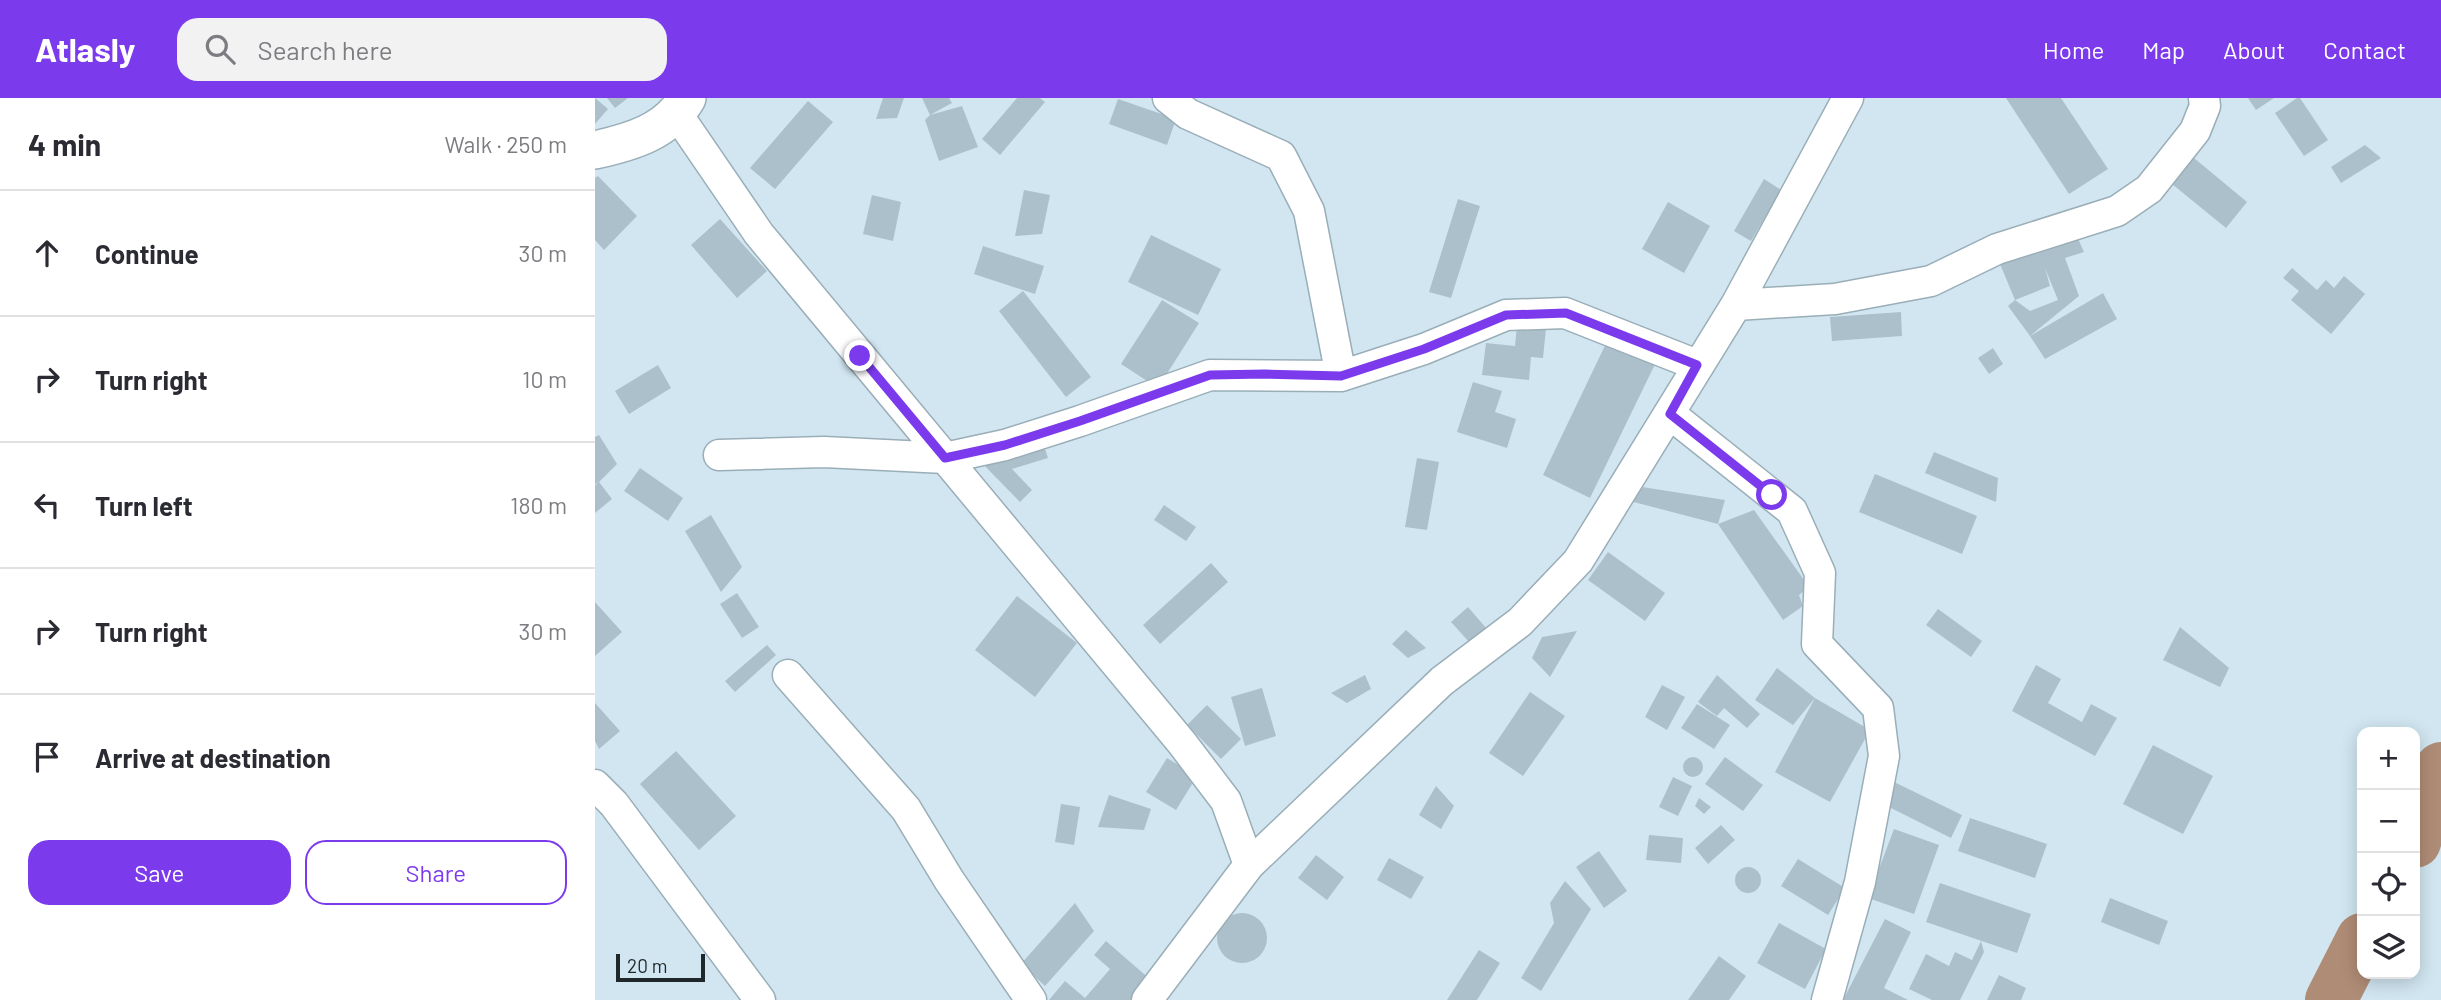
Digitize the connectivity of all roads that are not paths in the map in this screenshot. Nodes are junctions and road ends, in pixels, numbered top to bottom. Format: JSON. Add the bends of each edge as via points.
{"nodes":[{"id":1,"x":1168,"y":98,"type":"edge"},
{"id":2,"x":1848,"y":98,"type":"edge"},
{"id":3,"x":2204,"y":98,"type":"edge"},
{"id":4,"x":682,"y":106,"type":"edge"},
{"id":5,"x":595,"y":150,"type":"edge"},
{"id":6,"x":1736,"y":305,"type":"junction"},
{"id":7,"x":1697,"y":365,"type":"junction"},
{"id":8,"x":1341,"y":376,"type":"junction"},
{"id":9,"x":1670,"y":414,"type":"junction"},
{"id":10,"x":719,"y":455,"type":"dead end"},
{"id":11,"x":945,"y":458,"type":"junction"},
{"id":12,"x":788,"y":675,"type":"dead end"},
{"id":13,"x":595,"y":785,"type":"edge"},
{"id":14,"x":1249,"y":865,"type":"junction"},
{"id":15,"x":760,"y":1000,"type":"edge"},
{"id":16,"x":1031,"y":1000,"type":"edge"},
{"id":17,"x":1147,"y":1000,"type":"edge"},
{"id":18,"x":1827,"y":1000,"type":"edge"}],
"edges":[{"from":1,"to":8,"type":"street","via":[[1188,114],[1281,156],[1309,211]]},
{"from":2,"to":6,"type":"street"},
{"from":3,"to":6,"type":"street","via":[[2195,131],[2148,189],[2117,211],[1997,249],[1931,281],[1835,299]]},
{"from":4,"to":5,"type":"street","via":[[633,141]]},
{"from":4,"to":11,"type":"street","via":[[759,234]]},
{"from":6,"to":7,"type":"street"},
{"from":7,"to":8,"type":"street","via":[[1566,313],[1554,313],[1506,315]]},
{"from":7,"to":9,"type":"street"},
{"from":8,"to":11,"type":"street","via":[[1210,375],[1018,441]]},
{"from":9,"to":14,"type":"street","via":[[1568,571],[1520,622],[1442,681]]},
{"from":9,"to":18,"type":"street","via":[[1792,511],[1819,573],[1817,643],[1878,708],[1884,757],[1860,882]]},
{"from":10,"to":11,"type":"street","via":[[824,452]]},
{"from":11,"to":14,"type":"street","via":[[1226,801]]},
{"from":12,"to":16,"type":"street","via":[[906,809]]},
{"from":13,"to":15,"type":"street","via":[[614,804]]},
{"from":14,"to":17,"type":"street"}]}
